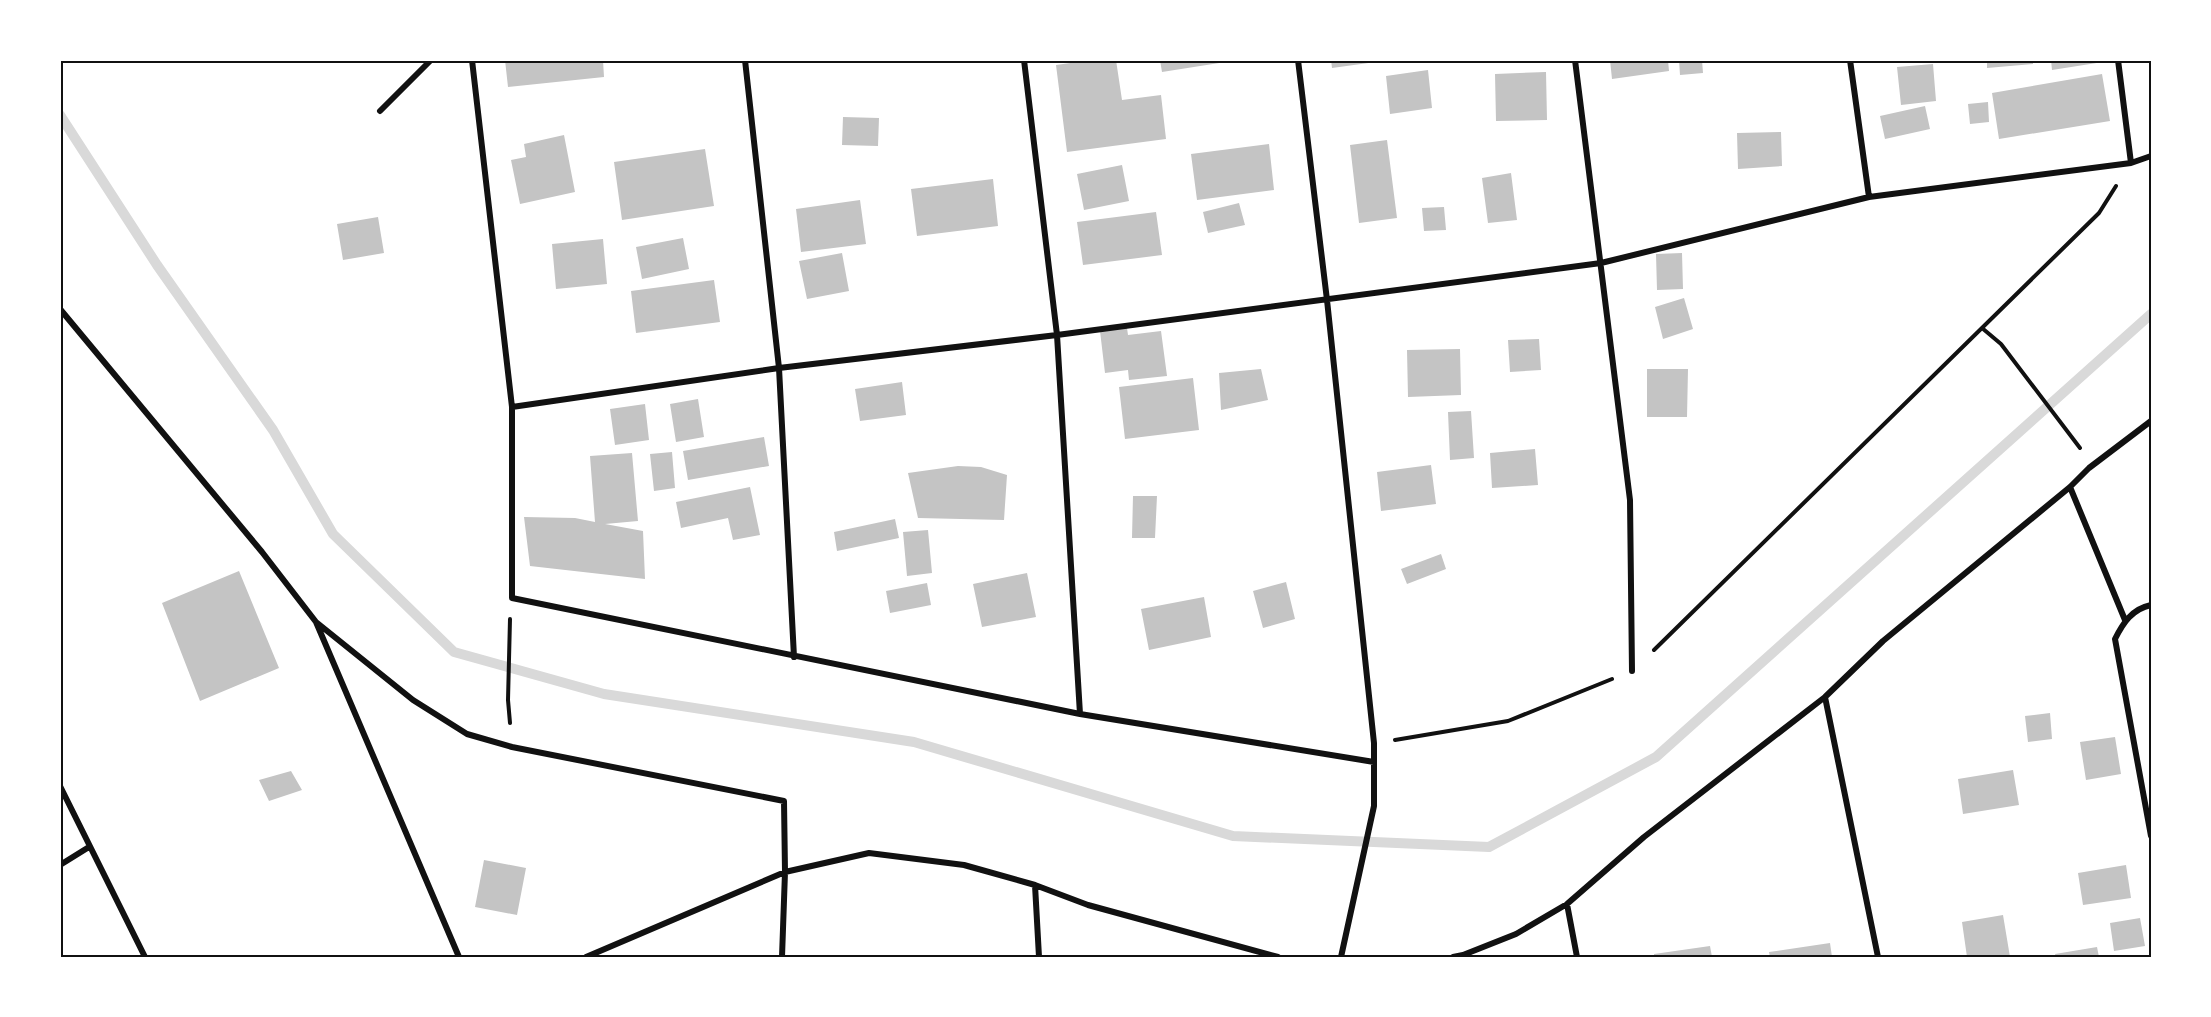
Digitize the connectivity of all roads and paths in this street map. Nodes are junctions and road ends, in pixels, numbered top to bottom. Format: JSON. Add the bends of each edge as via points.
{"nodes":[{"id":1,"x":431,"y":60,"type":"edge"},
{"id":2,"x":472,"y":60,"type":"edge"},
{"id":3,"x":745,"y":60,"type":"edge"},
{"id":4,"x":1024,"y":60,"type":"edge"},
{"id":5,"x":1298,"y":60,"type":"edge"},
{"id":6,"x":1575,"y":60,"type":"edge"},
{"id":7,"x":1850,"y":60,"type":"edge"},
{"id":8,"x":2118,"y":60,"type":"edge"},
{"id":9,"x":380,"y":111,"type":"dead end"},
{"id":10,"x":2151,"y":156,"type":"edge"},
{"id":11,"x":2131,"y":163,"type":"junction"},
{"id":12,"x":1869,"y":197,"type":"junction"},
{"id":13,"x":1601,"y":263,"type":"junction"},
{"id":14,"x":1327,"y":300,"type":"junction"},
{"id":15,"x":60,"y":309,"type":"edge"},
{"id":16,"x":1982,"y":328,"type":"junction"},
{"id":17,"x":1057,"y":335,"type":"junction"},
{"id":18,"x":779,"y":368,"type":"junction"},
{"id":19,"x":512,"y":407,"type":"junction"},
{"id":20,"x":2151,"y":421,"type":"edge"},
{"id":21,"x":2077,"y":443,"type":"dead end"},
{"id":22,"x":2070,"y":487,"type":"junction"},
{"id":23,"x":2151,"y":605,"type":"edge"},
{"id":24,"x":2125,"y":620,"type":"junction"},
{"id":25,"x":316,"y":621,"type":"junction"},
{"id":26,"x":508,"y":636,"type":"dead end"},
{"id":27,"x":794,"y":657,"type":"junction"},
{"id":28,"x":1632,"y":671,"type":"junction"},
{"id":29,"x":1825,"y":697,"type":"junction"},
{"id":30,"x":508,"y":700,"type":"dead end"},
{"id":31,"x":1080,"y":714,"type":"junction"},
{"id":32,"x":1374,"y":743,"type":"junction"},
{"id":33,"x":1374,"y":762,"type":"junction"},
{"id":34,"x":60,"y":786,"type":"edge"},
{"id":35,"x":2151,"y":836,"type":"edge"},
{"id":36,"x":89,"y":847,"type":"junction"},
{"id":37,"x":60,"y":866,"type":"edge"},
{"id":38,"x":785,"y":872,"type":"junction"},
{"id":39,"x":1035,"y":885,"type":"junction"},
{"id":40,"x":1567,"y":904,"type":"junction"},
{"id":41,"x":145,"y":957,"type":"edge"},
{"id":42,"x":459,"y":957,"type":"edge"},
{"id":43,"x":586,"y":957,"type":"edge"},
{"id":44,"x":782,"y":957,"type":"edge"},
{"id":45,"x":1039,"y":957,"type":"edge"},
{"id":46,"x":1278,"y":957,"type":"edge"},
{"id":47,"x":1341,"y":957,"type":"edge"},
{"id":48,"x":1453,"y":957,"type":"edge"},
{"id":49,"x":1577,"y":957,"type":"edge"},
{"id":50,"x":1878,"y":957,"type":"edge"}],
"edges":[{"from":1,"to":9,"type":"street"},
{"from":2,"to":19,"type":"street"},
{"from":3,"to":18,"type":"street"},
{"from":4,"to":17,"type":"street"},
{"from":5,"to":14,"type":"street"},
{"from":6,"to":13,"type":"street"},
{"from":7,"to":12,"type":"street"},
{"from":8,"to":11,"type":"street"},
{"from":10,"to":11,"type":"street"},
{"from":11,"to":12,"type":"street"},
{"from":11,"to":16,"type":"path","via":[[2099,213]]},
{"from":12,"to":13,"type":"street"},
{"from":13,"to":14,"type":"street"},
{"from":13,"to":28,"type":"street","via":[[1630,500]]},
{"from":14,"to":17,"type":"street"},
{"from":14,"to":32,"type":"street"},
{"from":15,"to":25,"type":"street"},
{"from":16,"to":21,"type":"path","via":[[2001,344]]},
{"from":16,"to":28,"type":"path"},
{"from":17,"to":18,"type":"street"},
{"from":17,"to":31,"type":"street"},
{"from":18,"to":19,"type":"street"},
{"from":18,"to":27,"type":"street"},
{"from":19,"to":27,"type":"street","via":[[512,598]]},
{"from":20,"to":22,"type":"street"},
{"from":22,"to":24,"type":"street"},
{"from":22,"to":29,"type":"street","via":[[1883,641]]},
{"from":23,"to":24,"type":"street"},
{"from":24,"to":35,"type":"street","via":[[2115,639]]},
{"from":25,"to":38,"type":"street","via":[[413,700],[466,735],[784,801]]},
{"from":25,"to":42,"type":"street"},
{"from":26,"to":30,"type":"path"},
{"from":27,"to":31,"type":"street"},
{"from":28,"to":32,"type":"path","via":[[1508,721]]},
{"from":29,"to":40,"type":"street","via":[[1644,837]]},
{"from":29,"to":50,"type":"street"},
{"from":31,"to":33,"type":"street"},
{"from":32,"to":33,"type":"street"},
{"from":33,"to":47,"type":"street","via":[[1374,806]]},
{"from":34,"to":36,"type":"street"},
{"from":36,"to":37,"type":"street"},
{"from":36,"to":41,"type":"street"},
{"from":38,"to":39,"type":"street","via":[[869,853],[964,865]]},
{"from":38,"to":43,"type":"street"},
{"from":38,"to":44,"type":"street"},
{"from":39,"to":45,"type":"street"},
{"from":39,"to":46,"type":"street","via":[[1088,905]]},
{"from":40,"to":48,"type":"street","via":[[1515,934]]},
{"from":40,"to":49,"type":"street"}]}
